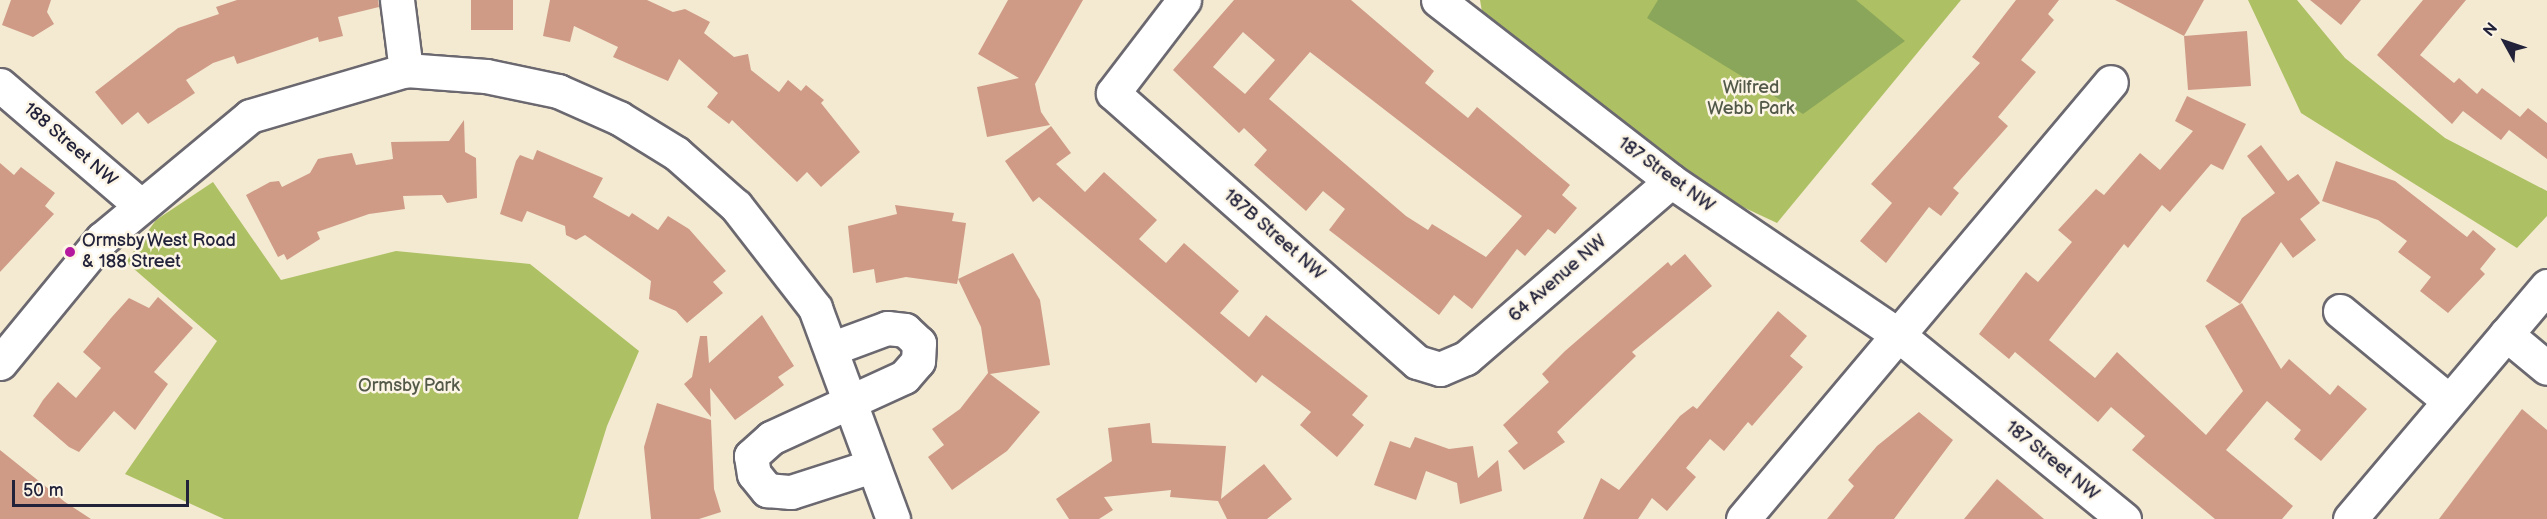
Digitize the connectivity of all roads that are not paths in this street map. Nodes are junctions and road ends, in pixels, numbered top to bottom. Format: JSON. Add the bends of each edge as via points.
{"nodes":[{"id":1,"x":397,"y":0,"type":"edge"},
{"id":2,"x":1184,"y":0,"type":"edge"},
{"id":3,"x":1443,"y":1,"type":"edge"},
{"id":4,"x":406,"y":70,"type":"junction"},
{"id":5,"x":2111,"y":82,"type":"dead end"},
{"id":6,"x":0,"y":85,"type":"edge"},
{"id":7,"x":1671,"y":181,"type":"junction"},
{"id":8,"x":141,"y":206,"type":"junction"},
{"id":9,"x":2547,"y":286,"type":"edge"},
{"id":10,"x":2340,"y":311,"type":"dead end"},
{"id":11,"x":1897,"y":334,"type":"junction"},
{"id":12,"x":2506,"y":334,"type":"junction"},
{"id":13,"x":833,"y":348,"type":"junction"},
{"id":14,"x":0,"y":363,"type":"edge"},
{"id":15,"x":2547,"y":368,"type":"edge"},
{"id":16,"x":1440,"y":369,"type":"joint"},
{"id":17,"x":851,"y":399,"type":"junction"},
{"id":18,"x":2449,"y":401,"type":"junction"},
{"id":19,"x":872,"y":466,"type":"junction"},
{"id":20,"x":892,"y":519,"type":"edge"},
{"id":21,"x":1743,"y":519,"type":"edge"},
{"id":22,"x":2124,"y":519,"type":"edge"},
{"id":23,"x":2350,"y":519,"type":"edge"}],
"edges":[{"from":1,"to":4,"type":"street"},
{"from":2,"to":16,"type":"street","name":"187B Street NW","via":[[1113,93],[1417,362]]},
{"from":3,"to":7,"type":"street","name":"187 Street NW"},
{"from":4,"to":8,"type":"street","via":[[250,116]]},
{"from":4,"to":13,"type":"street","via":[[486,76],[558,91],[619,118],[676,153],[736,206],[777,253]]},
{"from":5,"to":11,"type":"street"},
{"from":6,"to":8,"type":"street","name":"188 Street NW"},
{"from":7,"to":11,"type":"street","name":"187 Street NW"},
{"from":7,"to":16,"type":"street","name":"64 Avenue NW","via":[[1466,358]]},
{"from":8,"to":14,"type":"street","via":[[102,239]]},
{"from":9,"to":12,"type":"street"},
{"from":10,"to":18,"type":"street"},
{"from":11,"to":21,"type":"street"},
{"from":11,"to":22,"type":"street","name":"187 Street NW"},
{"from":12,"to":15,"type":"street"},
{"from":12,"to":18,"type":"street"},
{"from":13,"to":17,"type":"street"},
{"from":13,"to":17,"type":"street","via":[[887,328],[905,330],[919,343],[918,361],[904,377]]},
{"from":17,"to":19,"type":"street"},
{"from":17,"to":19,"type":"street","via":[[771,438],[751,456],[754,474],[767,490],[791,492]]},
{"from":18,"to":23,"type":"street"},
{"from":19,"to":20,"type":"street"}]}
